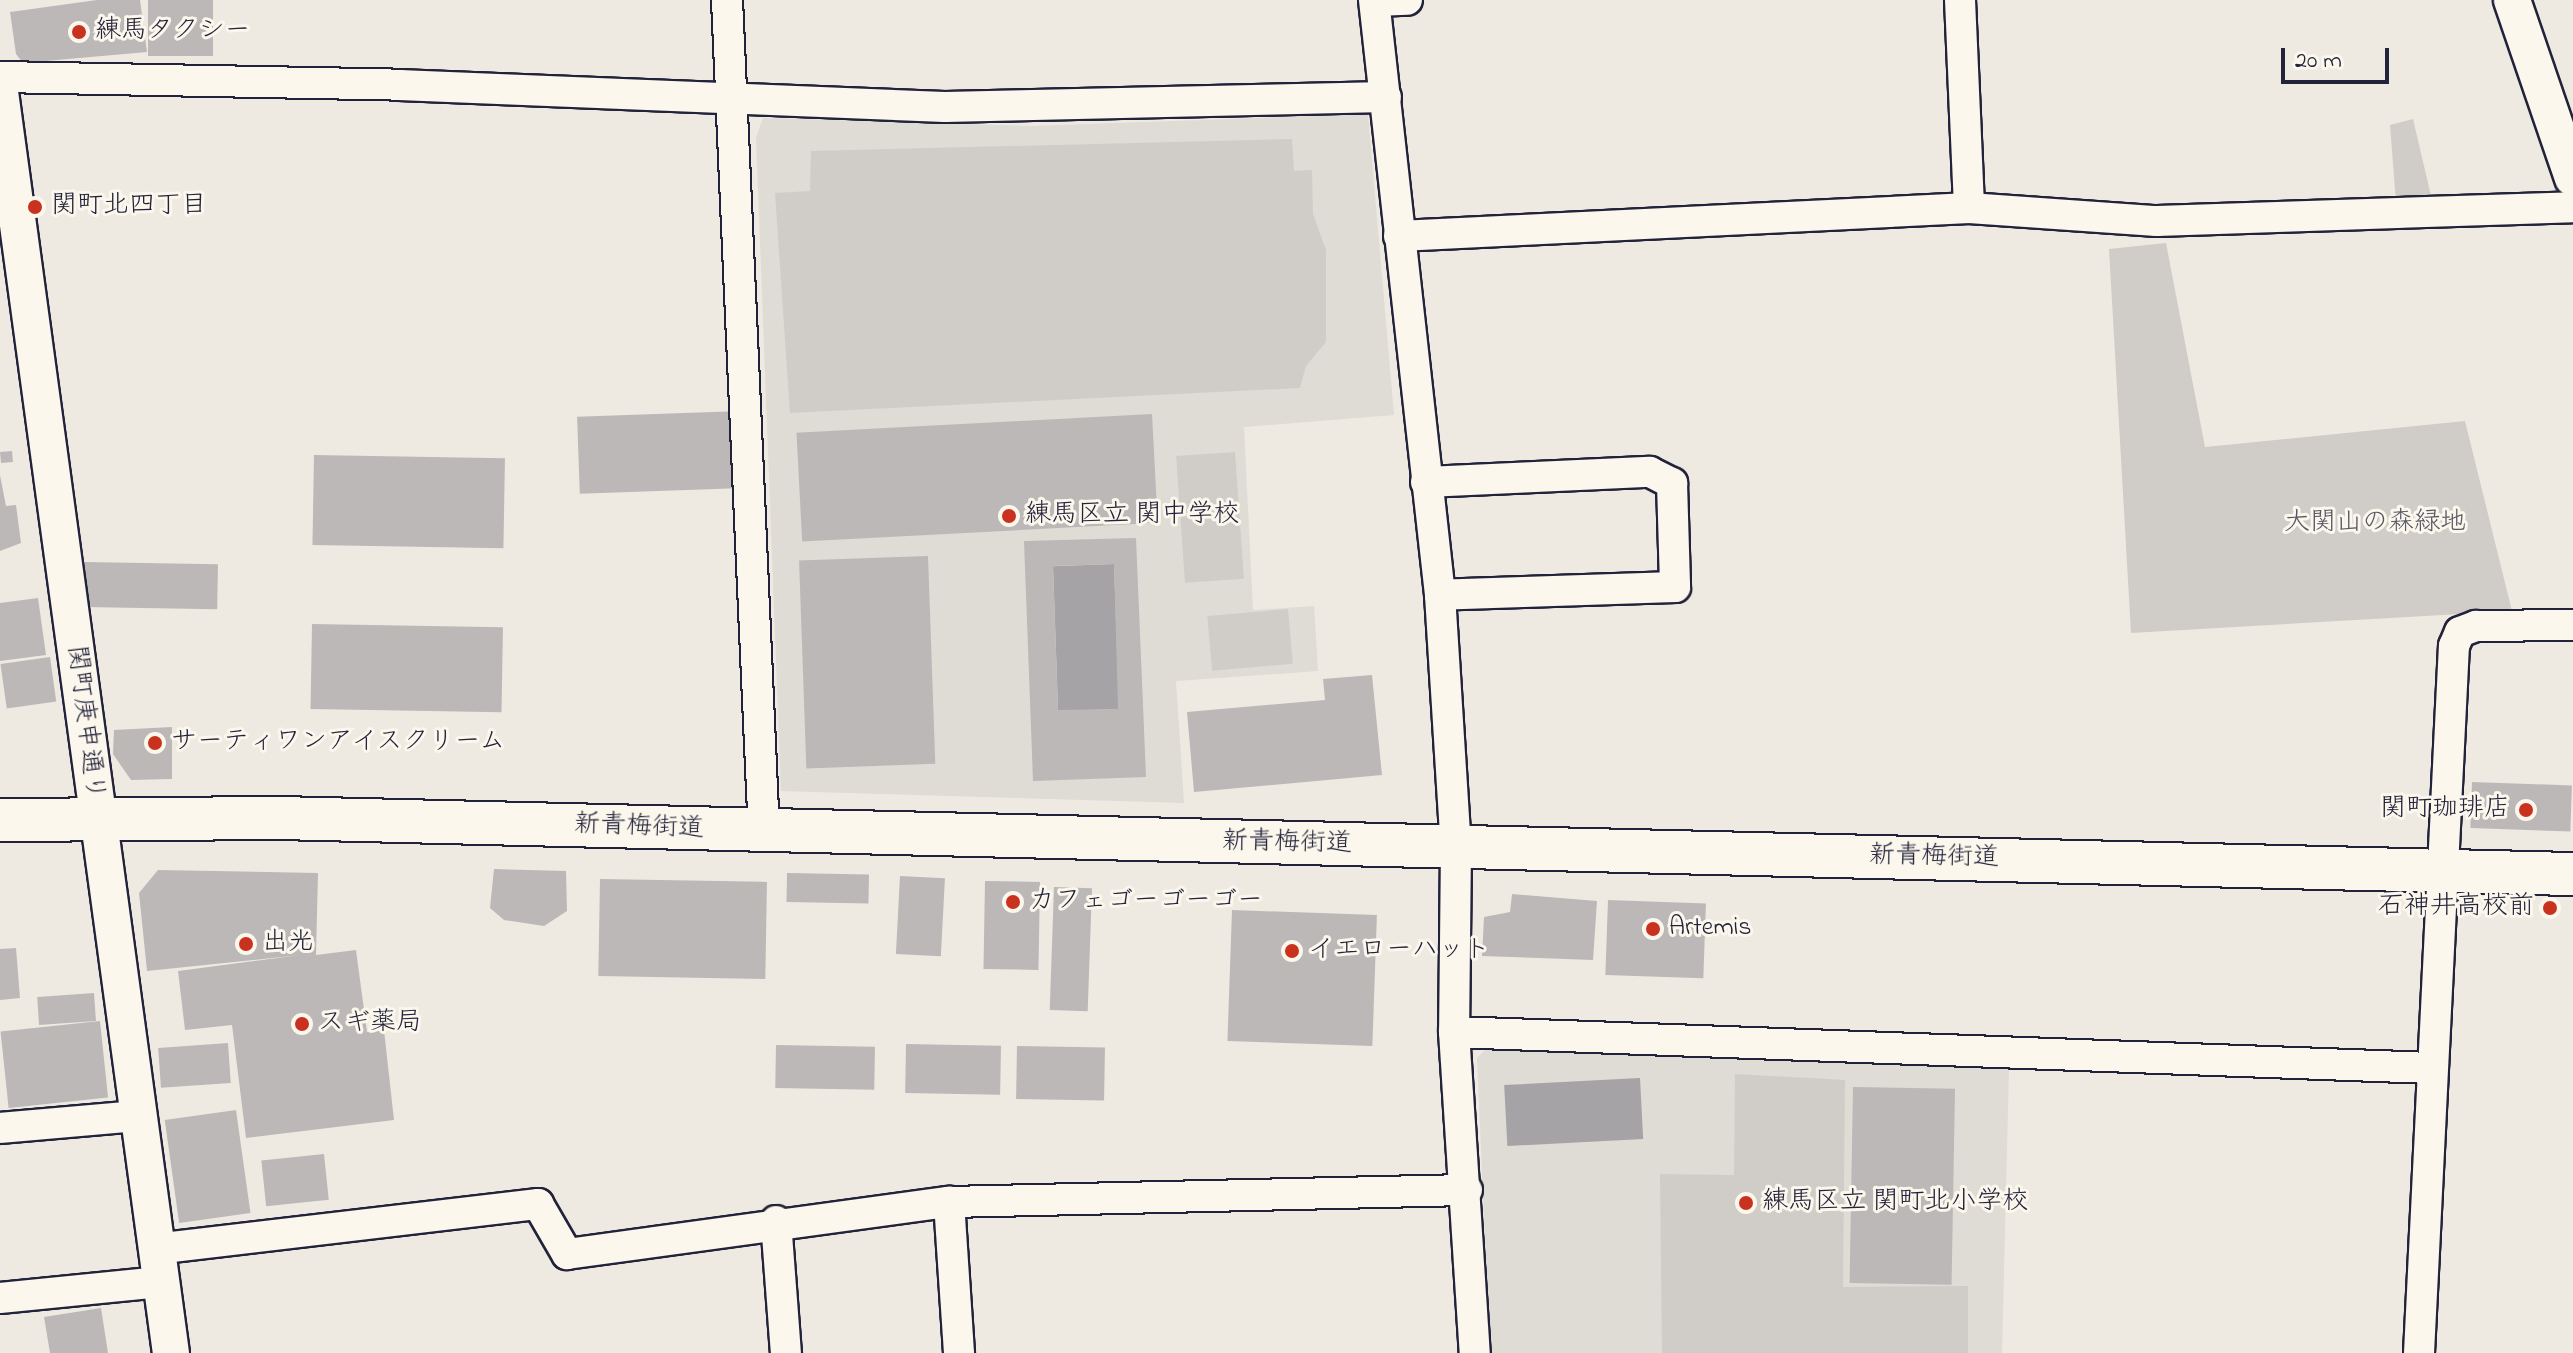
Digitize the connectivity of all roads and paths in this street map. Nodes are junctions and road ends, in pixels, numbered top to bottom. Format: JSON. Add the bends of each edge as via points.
{"nodes":[{"id":1,"x":727,"y":0,"type":"edge"},
{"id":2,"x":1407,"y":0,"type":"edge"},
{"id":3,"x":1960,"y":0,"type":"edge"},
{"id":4,"x":2512,"y":0,"type":"edge"},
{"id":5,"x":1374,"y":1,"type":"edge"},
{"id":6,"x":0,"y":77,"type":"edge"},
{"id":7,"x":0,"y":92,"type":"edge"},
{"id":8,"x":733,"y":96,"type":"junction"},
{"id":9,"x":1386,"y":97,"type":"junction"},
{"id":10,"x":2573,"y":178,"type":"edge"},
{"id":11,"x":2573,"y":207,"type":"edge"},
{"id":12,"x":1969,"y":208,"type":"junction"},
{"id":13,"x":1399,"y":236,"type":"junction"},
{"id":14,"x":11,"y":262,"type":"edge"},
{"id":15,"x":1426,"y":482,"type":"junction"},
{"id":16,"x":1440,"y":595,"type":"junction"},
{"id":17,"x":2573,"y":625,"type":"edge"},
{"id":18,"x":95,"y":818,"type":"junction"},
{"id":19,"x":0,"y":820,"type":"edge"},
{"id":20,"x":764,"y":833,"type":"junction"},
{"id":21,"x":1456,"y":847,"type":"junction"},
{"id":22,"x":2443,"y":871,"type":"junction"},
{"id":23,"x":2573,"y":874,"type":"edge"},
{"id":24,"x":1454,"y":1032,"type":"junction"},
{"id":25,"x":2432,"y":1068,"type":"junction"},
{"id":26,"x":136,"y":1116,"type":"junction"},
{"id":27,"x":0,"y":1128,"type":"edge"},
{"id":28,"x":1467,"y":1190,"type":"junction"},
{"id":29,"x":949,"y":1202,"type":"junction"},
{"id":30,"x":776,"y":1221,"type":"junction"},
{"id":31,"x":158,"y":1265,"type":"junction"},
{"id":32,"x":0,"y":1298,"type":"edge"},
{"id":33,"x":171,"y":1353,"type":"edge"},
{"id":34,"x":786,"y":1353,"type":"edge"},
{"id":35,"x":959,"y":1353,"type":"edge"},
{"id":36,"x":1475,"y":1353,"type":"edge"},
{"id":37,"x":2419,"y":1353,"type":"edge"}],
"edges":[{"from":1,"to":8,"type":"street"},
{"from":2,"to":5,"type":"street"},
{"from":3,"to":12,"type":"street"},
{"from":4,"to":10,"type":"street"},
{"from":5,"to":9,"type":"street"},
{"from":6,"to":8,"type":"street"},
{"from":7,"to":14,"type":"street","name":"関町庚申通り"},
{"from":8,"to":9,"type":"street","via":[[945,107]]},
{"from":8,"to":20,"type":"street"},
{"from":9,"to":13,"type":"street"},
{"from":11,"to":12,"type":"street","via":[[2157,221]]},
{"from":12,"to":13,"type":"street"},
{"from":13,"to":15,"type":"street"},
{"from":14,"to":18,"type":"street","name":"関町庚申通り"},
{"from":15,"to":16,"type":"street"},
{"from":15,"to":16,"type":"street","via":[[1650,472],[1672,483],[1675,587]]},
{"from":16,"to":21,"type":"street"},
{"from":17,"to":22,"type":"street","via":[[2460,632],[2454,646]]},
{"from":18,"to":19,"type":"main road","name":"新青梅街道"},
{"from":18,"to":20,"type":"main road","name":"新青梅街道"},
{"from":18,"to":26,"type":"street","name":"関町庚申通り"},
{"from":20,"to":21,"type":"main road","name":"新青梅街道"},
{"from":21,"to":22,"type":"main road","name":"新青梅街道"},
{"from":21,"to":24,"type":"street"},
{"from":22,"to":23,"type":"main road","name":"新青梅街道"},
{"from":22,"to":25,"type":"street"},
{"from":24,"to":25,"type":"street"},
{"from":24,"to":28,"type":"street"},
{"from":25,"to":37,"type":"street"},
{"from":26,"to":27,"type":"street"},
{"from":26,"to":31,"type":"street","name":"関町庚申通り"},
{"from":28,"to":29,"type":"street"},
{"from":28,"to":36,"type":"street"},
{"from":29,"to":30,"type":"street"},
{"from":29,"to":35,"type":"street"},
{"from":30,"to":31,"type":"street","via":[[567,1254],[538,1204]]},
{"from":30,"to":34,"type":"street"},
{"from":31,"to":32,"type":"street"},
{"from":31,"to":33,"type":"street","name":"関町庚申通り"}]}
